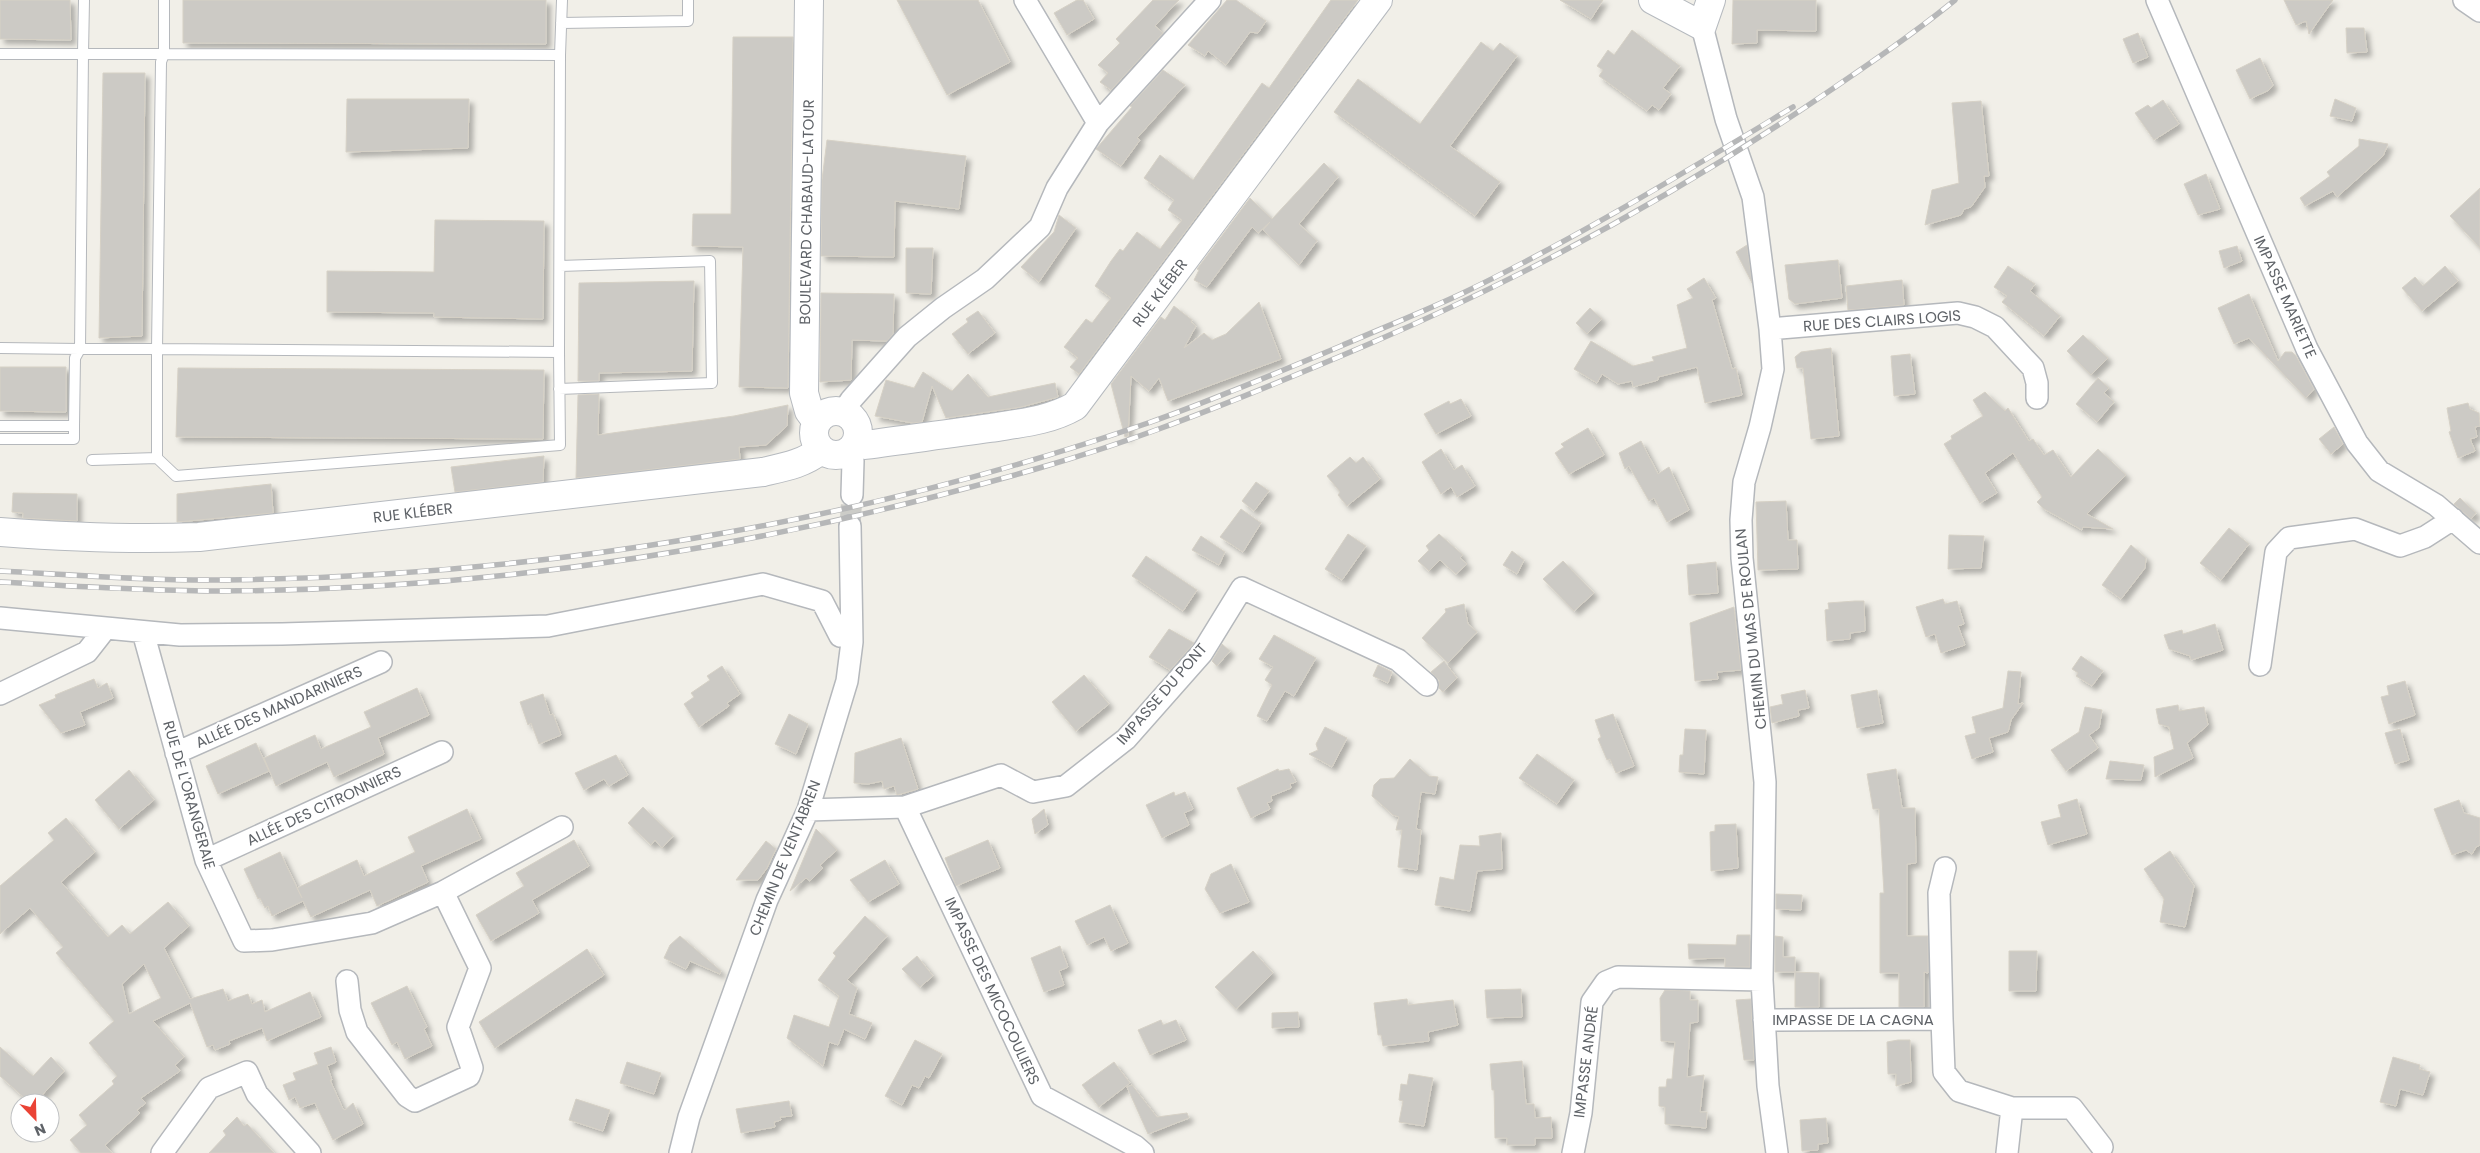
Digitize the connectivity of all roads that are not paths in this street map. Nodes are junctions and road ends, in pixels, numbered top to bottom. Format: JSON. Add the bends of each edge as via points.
{"nodes":[{"id":1,"x":84,"y":0,"type":"edge"},
{"id":2,"x":164,"y":0,"type":"edge"},
{"id":3,"x":562,"y":0,"type":"edge"},
{"id":4,"x":688,"y":0,"type":"edge"},
{"id":5,"x":809,"y":0,"type":"edge"},
{"id":6,"x":1025,"y":0,"type":"edge"},
{"id":7,"x":1210,"y":0,"type":"edge"},
{"id":8,"x":1378,"y":0,"type":"edge"},
{"id":9,"x":1653,"y":0,"type":"edge"},
{"id":10,"x":1711,"y":0,"type":"edge"},
{"id":11,"x":2157,"y":0,"type":"edge"},
{"id":12,"x":2464,"y":0,"type":"edge"},
{"id":13,"x":2480,"y":11,"type":"edge"},
{"id":14,"x":561,"y":23,"type":"junction"},
{"id":15,"x":1702,"y":26,"type":"junction"},
{"id":16,"x":0,"y":54,"type":"edge"},
{"id":17,"x":83,"y":54,"type":"junction"},
{"id":18,"x":164,"y":54,"type":"junction"},
{"id":19,"x":560,"y":55,"type":"junction"},
{"id":20,"x":1098,"y":124,"type":"junction"},
{"id":21,"x":560,"y":266,"type":"junction"},
{"id":22,"x":1770,"y":330,"type":"junction"},
{"id":23,"x":0,"y":348,"type":"edge"},
{"id":24,"x":80,"y":349,"type":"junction"},
{"id":25,"x":157,"y":349,"type":"junction"},
{"id":26,"x":559,"y":352,"type":"junction"},
{"id":27,"x":560,"y":389,"type":"junction"},
{"id":28,"x":2036,"y":398,"type":"dead end"},
{"id":29,"x":843,"y":412,"type":"junction"},
{"id":30,"x":817,"y":422,"type":"junction"},
{"id":31,"x":0,"y":426,"type":"edge"},
{"id":32,"x":74,"y":426,"type":"junction"},
{"id":33,"x":0,"y":439,"type":"edge"},
{"id":34,"x":853,"y":447,"type":"junction"},
{"id":35,"x":820,"y":450,"type":"junction"},
{"id":36,"x":157,"y":458,"type":"junction"},
{"id":37,"x":92,"y":460,"type":"dead end"},
{"id":38,"x":852,"y":495,"type":"tunnel mouth"},
{"id":39,"x":2453,"y":520,"type":"junction"},
{"id":40,"x":850,"y":526,"type":"tunnel mouth"},
{"id":41,"x":0,"y":532,"type":"edge"},
{"id":42,"x":2480,"y":543,"type":"edge"},
{"id":43,"x":0,"y":618,"type":"edge"},
{"id":44,"x":105,"y":629,"type":"junction"},
{"id":45,"x":143,"y":632,"type":"junction"},
{"id":46,"x":840,"y":636,"type":"dead end"},
{"id":47,"x":381,"y":662,"type":"dead end"},
{"id":48,"x":2260,"y":665,"type":"dead end"},
{"id":49,"x":1427,"y":685,"type":"dead end"},
{"id":50,"x":0,"y":694,"type":"edge"},
{"id":51,"x":442,"y":752,"type":"dead end"},
{"id":52,"x":176,"y":753,"type":"junction"},
{"id":53,"x":905,"y":807,"type":"junction"},
{"id":54,"x":808,"y":810,"type":"junction"},
{"id":55,"x":562,"y":826,"type":"dead end"},
{"id":56,"x":206,"y":860,"type":"junction"},
{"id":57,"x":1945,"y":868,"type":"dead end"},
{"id":58,"x":443,"y":892,"type":"junction"},
{"id":59,"x":1762,"y":980,"type":"junction"},
{"id":60,"x":347,"y":981,"type":"dead end"},
{"id":61,"x":1942,"y":1019,"type":"junction"},
{"id":62,"x":1764,"y":1020,"type":"junction"},
{"id":63,"x":2012,"y":1108,"type":"junction"},
{"id":64,"x":2102,"y":1147,"type":"dead end"},
{"id":65,"x":162,"y":1153,"type":"edge"},
{"id":66,"x":310,"y":1153,"type":"edge"},
{"id":67,"x":680,"y":1153,"type":"edge"},
{"id":68,"x":1143,"y":1153,"type":"edge"},
{"id":69,"x":1573,"y":1153,"type":"edge"},
{"id":70,"x":1776,"y":1153,"type":"edge"},
{"id":71,"x":2006,"y":1153,"type":"edge"}],
"edges":[{"from":1,"to":17,"type":"lane"},
{"from":2,"to":18,"type":"lane"},
{"from":3,"to":14,"type":"lane"},
{"from":4,"to":14,"type":"lane","via":[[688,21]]},
{"from":5,"to":30,"type":"street","name":"BOULEVARD CHABAUD-LATOUR","via":[[804,393]]},
{"from":6,"to":20,"type":"street"},
{"from":7,"to":20,"type":"street"},
{"from":8,"to":34,"type":"street","name":"RUE KLÉBER","via":[[1075,406],[1058,416],[1036,421]]},
{"from":9,"to":15,"type":"street"},
{"from":10,"to":15,"type":"street"},
{"from":11,"to":39,"type":"street","name":"IMPASSE MARIETTE","via":[[2307,349],[2357,443],[2379,471],[2436,505]]},
{"from":12,"to":13,"type":"street"},
{"from":14,"to":19,"type":"lane"},
{"from":15,"to":22,"type":"street","name":"CHEMIN DU MAS DE ROULAN","via":[[1726,119],[1753,197]]},
{"from":16,"to":17,"type":"lane"},
{"from":17,"to":18,"type":"lane"},
{"from":17,"to":24,"type":"lane"},
{"from":18,"to":19,"type":"lane"},
{"from":18,"to":25,"type":"lane","via":[[161,62]]},
{"from":19,"to":21,"type":"lane"},
{"from":20,"to":29,"type":"street","via":[[1056,188],[1040,227],[985,280],[907,336]]},
{"from":21,"to":26,"type":"lane"},
{"from":21,"to":27,"type":"lane","via":[[710,261],[712,383]]},
{"from":22,"to":28,"type":"street","name":"RUE DES CLAIRS LOGIS","via":[[1958,313],[1975,317],[1995,327],[2033,368],[2037,382]]},
{"from":22,"to":59,"type":"street","name":"CHEMIN DU MAS DE ROULAN","via":[[1773,368],[1744,482],[1740,520],[1766,782]]},
{"from":23,"to":24,"type":"lane"},
{"from":24,"to":25,"type":"lane"},
{"from":24,"to":32,"type":"lane","via":[[75,358]]},
{"from":25,"to":26,"type":"lane"},
{"from":25,"to":36,"type":"lane"},
{"from":26,"to":27,"type":"lane"},
{"from":27,"to":36,"type":"lane","via":[[560,445],[176,476]]},
{"from":29,"to":30,"type":"street","via":[[828,412]]},
{"from":29,"to":34,"type":"street","via":[[857,424]]},
{"from":30,"to":35,"type":"street","via":[[814,436]]},
{"from":31,"to":32,"type":"lane"},
{"from":32,"to":33,"type":"lane","via":[[74,439]]},
{"from":34,"to":35,"type":"street","name":"RUE KLÉBER","via":[[834,456]]},
{"from":34,"to":38,"type":"street"},
{"from":35,"to":41,"type":"street","name":"RUE KLÉBER","via":[[796,465],[762,472],[199,537],[88,538]]},
{"from":36,"to":37,"type":"lane"},
{"from":39,"to":42,"type":"street","name":"IMPASSE MARIETTE"},
{"from":39,"to":48,"type":"street","via":[[2425,537],[2400,546],[2355,529],[2289,538],[2276,552]]},
{"from":40,"to":54,"type":"street","name":"CHEMIN DE VENTABREN","via":[[852,642],[847,682]]},
{"from":43,"to":44,"type":"street"},
{"from":44,"to":45,"type":"street"},
{"from":44,"to":50,"type":"street","via":[[87,652]]},
{"from":45,"to":46,"type":"street","via":[[282,634],[548,626],[763,584],[822,601]]},
{"from":45,"to":52,"type":"street","name":"RUE DE L'ORANGERAIE"},
{"from":47,"to":52,"type":"street","name":"ALLÉE DES MANDARINIERS"},
{"from":49,"to":53,"type":"street","name":"IMPASSE DU PONT","via":[[1398,660],[1242,588],[1202,653],[1132,732],[1066,786],[1033,792],[1002,775]]},
{"from":51,"to":56,"type":"street","name":"ALLÉE DES CITRONNIERS"},
{"from":52,"to":56,"type":"street","name":"RUE DE L'ORANGERAIE"},
{"from":53,"to":54,"type":"street","name":"IMPASSE DU PONT"},
{"from":53,"to":68,"type":"street","name":"IMPASSE DES MICOCOULIERS","via":[[1042,1096]]},
{"from":54,"to":67,"type":"street","name":"CHEMIN DE VENTABREN","via":[[767,900],[689,1117]]},
{"from":55,"to":58,"type":"street","name":"RUE DE L'ORANGERAIE"},
{"from":56,"to":58,"type":"street","name":"RUE DE L'ORANGERAIE","via":[[244,941],[272,940],[372,923]]},
{"from":57,"to":61,"type":"street","name":"IMPASSE DE LA CAGNA","via":[[1939,893]]},
{"from":58,"to":60,"type":"street","via":[[480,968],[458,1027],[472,1068],[469,1076],[415,1101],[406,1096],[357,1032],[350,1010]]},
{"from":59,"to":62,"type":"street","name":"CHEMIN DU MAS DE ROULAN"},
{"from":59,"to":69,"type":"street","name":"IMPASSE ANDRÉ","via":[[1618,977],[1606,982],[1592,1002],[1581,1113]]},
{"from":61,"to":62,"type":"street","name":"IMPASSE DE LA CAGNA"},
{"from":61,"to":63,"type":"street","name":"IMPASSE DE LA CAGNA","via":[[1944,1072],[1959,1091]]},
{"from":62,"to":70,"type":"street","name":"CHEMIN DU MAS DE ROULAN"},
{"from":63,"to":64,"type":"street","name":"IMPASSE DE LA CAGNA","via":[[2072,1108]]},
{"from":63,"to":71,"type":"street"},
{"from":65,"to":66,"type":"street","via":[[209,1088],[247,1072],[257,1094]]}]}
